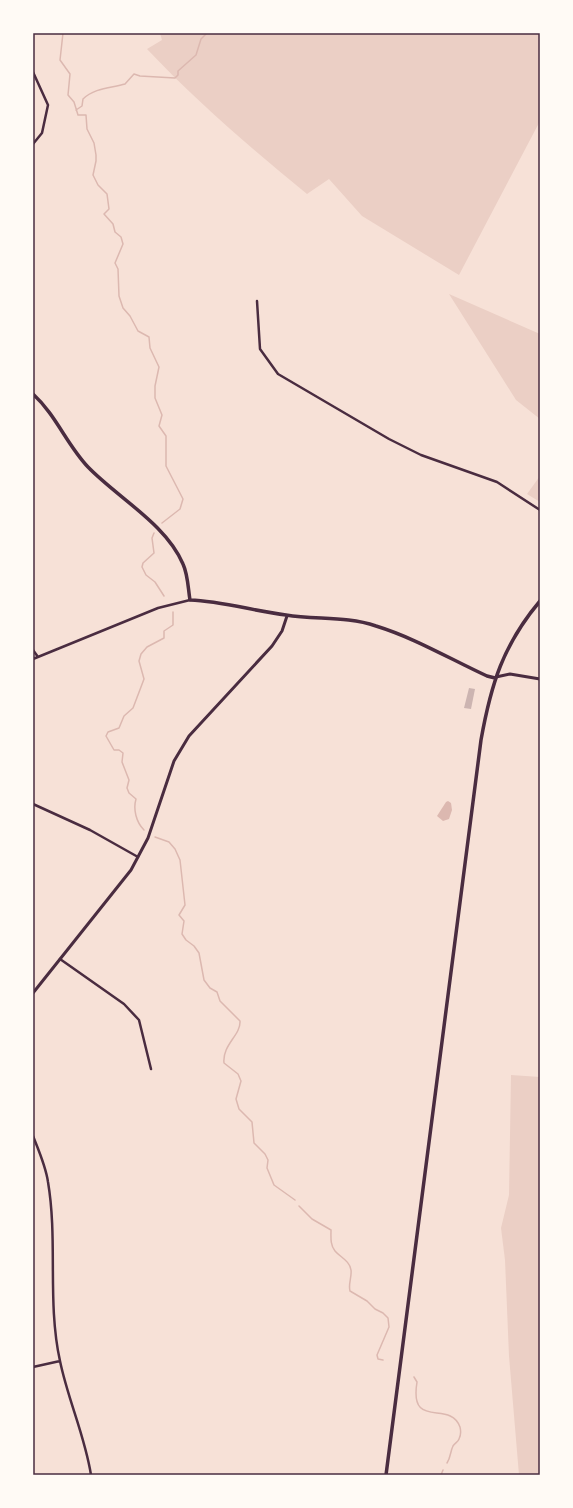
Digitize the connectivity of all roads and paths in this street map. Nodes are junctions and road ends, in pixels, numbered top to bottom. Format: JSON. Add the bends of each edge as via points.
{"nodes":[{"id":1,"x":33,"y":72,"type":"edge"},
{"id":2,"x":33,"y":144,"type":"edge"},
{"id":3,"x":257,"y":301,"type":"dead end"},
{"id":4,"x":33,"y":394,"type":"edge"},
{"id":5,"x":540,"y":510,"type":"edge"},
{"id":6,"x":190,"y":600,"type":"junction"},
{"id":7,"x":540,"y":601,"type":"edge"},
{"id":8,"x":287,"y":616,"type":"junction"},
{"id":9,"x":33,"y":650,"type":"edge"},
{"id":10,"x":38,"y":657,"type":"junction"},
{"id":11,"x":33,"y":659,"type":"edge"},
{"id":12,"x":494,"y":678,"type":"junction"},
{"id":13,"x":540,"y":679,"type":"edge"},
{"id":14,"x":33,"y":804,"type":"edge"},
{"id":15,"x":138,"y":857,"type":"junction"},
{"id":16,"x":60,"y":959,"type":"junction"},
{"id":17,"x":33,"y":993,"type":"edge"},
{"id":18,"x":151,"y":1069,"type":"dead end"},
{"id":19,"x":33,"y":1136,"type":"edge"},
{"id":20,"x":60,"y":1361,"type":"junction"},
{"id":21,"x":33,"y":1367,"type":"edge"},
{"id":22,"x":92,"y":1475,"type":"edge"},
{"id":23,"x":386,"y":1475,"type":"edge"}],
"edges":[{"from":1,"to":2,"type":"street","via":[[48,105],[42,133]]},
{"from":3,"to":5,"type":"street","via":[[260,350],[278,374],[389,439],[421,455],[497,482]]},
{"from":4,"to":6,"type":"main road","via":[[88,466],[174,545],[184,565]]},
{"from":6,"to":8,"type":"main road","via":[[218,602]]},
{"from":6,"to":10,"type":"street","via":[[158,608]]},
{"from":7,"to":12,"type":"main road","via":[[510,643]]},
{"from":8,"to":12,"type":"main road","via":[[356,620],[439,652]]},
{"from":8,"to":15,"type":"street","via":[[282,631],[272,646],[181,747],[170,771],[148,838]]},
{"from":9,"to":10,"type":"street"},
{"from":10,"to":11,"type":"street"},
{"from":12,"to":13,"type":"street","via":[[510,674]]},
{"from":12,"to":23,"type":"main road","via":[[481,740]]},
{"from":14,"to":15,"type":"street","via":[[90,830]]},
{"from":15,"to":16,"type":"street","via":[[119,886]]},
{"from":16,"to":17,"type":"street"},
{"from":16,"to":18,"type":"street","via":[[124,1004],[139,1020]]},
{"from":19,"to":20,"type":"street","via":[[48,1181],[51,1205],[53,1310]]},
{"from":20,"to":21,"type":"street"},
{"from":20,"to":22,"type":"street"}]}
